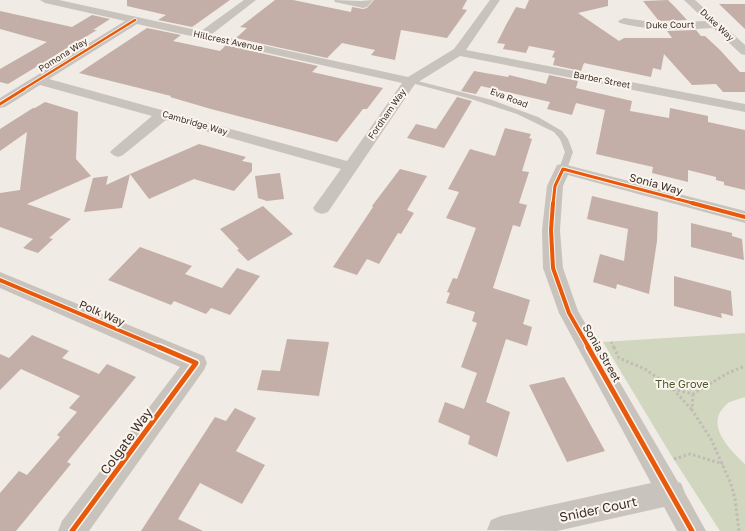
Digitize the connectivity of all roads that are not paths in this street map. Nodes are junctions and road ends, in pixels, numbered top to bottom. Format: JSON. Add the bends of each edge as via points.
{"nodes":[{"id":1,"x":45,"y":0,"type":"edge"},
{"id":2,"x":250,"y":0,"type":"edge"},
{"id":3,"x":339,"y":0,"type":"edge"},
{"id":4,"x":495,"y":0,"type":"edge"},
{"id":5,"x":689,"y":0,"type":"edge"},
{"id":6,"x":366,"y":2,"type":"edge"},
{"id":7,"x":135,"y":20,"type":"junction"},
{"id":8,"x":624,"y":21,"type":"dead end"},
{"id":9,"x":717,"y":24,"type":"junction"},
{"id":10,"x":203,"y":35,"type":"junction"},
{"id":11,"x":745,"y":51,"type":"edge"},
{"id":12,"x":458,"y":52,"type":"junction"},
{"id":13,"x":38,"y":80,"type":"junction"},
{"id":14,"x":410,"y":81,"type":"junction"},
{"id":15,"x":0,"y":104,"type":"edge"},
{"id":16,"x":745,"y":108,"type":"edge"},
{"id":17,"x":164,"y":114,"type":"junction"},
{"id":18,"x":118,"y":152,"type":"dead end"},
{"id":19,"x":351,"y":167,"type":"junction"},
{"id":20,"x":563,"y":169,"type":"junction"},
{"id":21,"x":322,"y":208,"type":"dead end"},
{"id":22,"x":745,"y":217,"type":"edge"},
{"id":23,"x":0,"y":280,"type":"edge"},
{"id":24,"x":196,"y":363,"type":"joint"},
{"id":25,"x":672,"y":492,"type":"junction"},
{"id":26,"x":501,"y":530,"type":"edge"},
{"id":27,"x":72,"y":531,"type":"edge"},
{"id":28,"x":692,"y":531,"type":"edge"}],
"edges":[{"from":1,"to":7,"type":"street","name":"Hillcrest Avenue"},
{"from":2,"to":10,"type":"street"},
{"from":3,"to":6,"type":"street"},
{"from":4,"to":12,"type":"street","name":"Fordham Way"},
{"from":5,"to":9,"type":"street","name":"Duke Way"},
{"from":7,"to":10,"type":"street","name":"Hillcrest Avenue"},
{"from":7,"to":13,"type":"street","name":"Pomona Way"},
{"from":8,"to":9,"type":"street","name":"Duke Court","via":[[641,26],[662,27]]},
{"from":9,"to":11,"type":"street","name":"Duke Way"},
{"from":10,"to":14,"type":"street","name":"Hillcrest Avenue"},
{"from":12,"to":14,"type":"street","name":"Fordham Way"},
{"from":12,"to":16,"type":"street","name":"Barber Street"},
{"from":13,"to":15,"type":"street","name":"Pomona Way"},
{"from":13,"to":17,"type":"street","name":"Cambridge Way"},
{"from":14,"to":19,"type":"street","name":"Fordham Way"},
{"from":14,"to":20,"type":"lane","name":"Eva Road","via":[[488,100],[543,123],[558,132],[565,142],[569,152]]},
{"from":17,"to":18,"type":"street"},
{"from":17,"to":19,"type":"street","name":"Cambridge Way"},
{"from":19,"to":21,"type":"street","name":"Fordham Way"},
{"from":20,"to":22,"type":"street","name":"Sonia Way"},
{"from":20,"to":25,"type":"street","name":"Sonia Street","via":[[555,186],[551,230],[553,268],[569,313]]},
{"from":23,"to":24,"type":"street","name":"Polk Way"},
{"from":24,"to":27,"type":"street","name":"Colgate Way"},
{"from":25,"to":26,"type":"street","name":"Snider Court"},
{"from":25,"to":28,"type":"street","name":"Sonia Street"}]}
